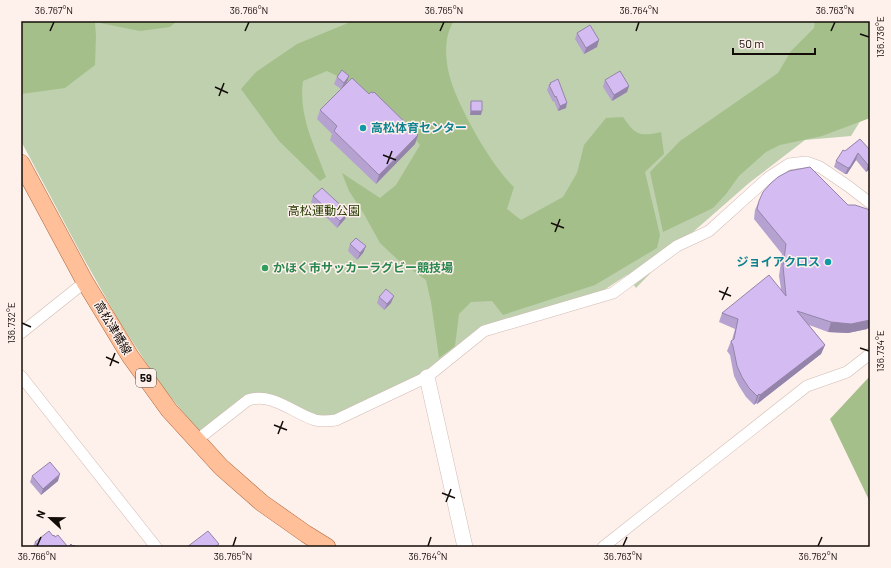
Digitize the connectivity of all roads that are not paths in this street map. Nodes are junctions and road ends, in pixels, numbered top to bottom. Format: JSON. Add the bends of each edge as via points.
{"nodes":[{"id":1,"x":21,"y":163,"type":"edge"},
{"id":2,"x":870,"y":203,"type":"edge"},
{"id":3,"x":85,"y":282,"type":"junction"},
{"id":4,"x":21,"y":333,"type":"edge"},
{"id":5,"x":870,"y":354,"type":"edge"},
{"id":6,"x":21,"y":376,"type":"edge"},
{"id":7,"x":427,"y":377,"type":"junction"},
{"id":8,"x":197,"y":440,"type":"junction"},
{"id":9,"x":156,"y":547,"type":"edge"},
{"id":10,"x":327,"y":547,"type":"edge"},
{"id":11,"x":464,"y":547,"type":"edge"},
{"id":12,"x":603,"y":547,"type":"edge"}],
"edges":[{"from":1,"to":3,"type":"main road","name":"高松津幡線","number":"59"},
{"from":2,"to":7,"type":"street","via":[[820,167],[806,162],[789,164],[769,177],[709,231],[676,246],[613,293],[484,331]]},
{"from":3,"to":4,"type":"street"},
{"from":3,"to":8,"type":"main road","name":"高松津幡線","number":"59","via":[[130,356],[169,410]]},
{"from":5,"to":12,"type":"street","via":[[848,372],[807,386]]},
{"from":6,"to":9,"type":"street"},
{"from":7,"to":8,"type":"street","via":[[336,420],[315,420],[266,398],[256,397],[248,400]]},
{"from":7,"to":11,"type":"street"},
{"from":8,"to":10,"type":"main road","name":"高松津幡線","number":"59","via":[[221,467],[262,503]]}]}
